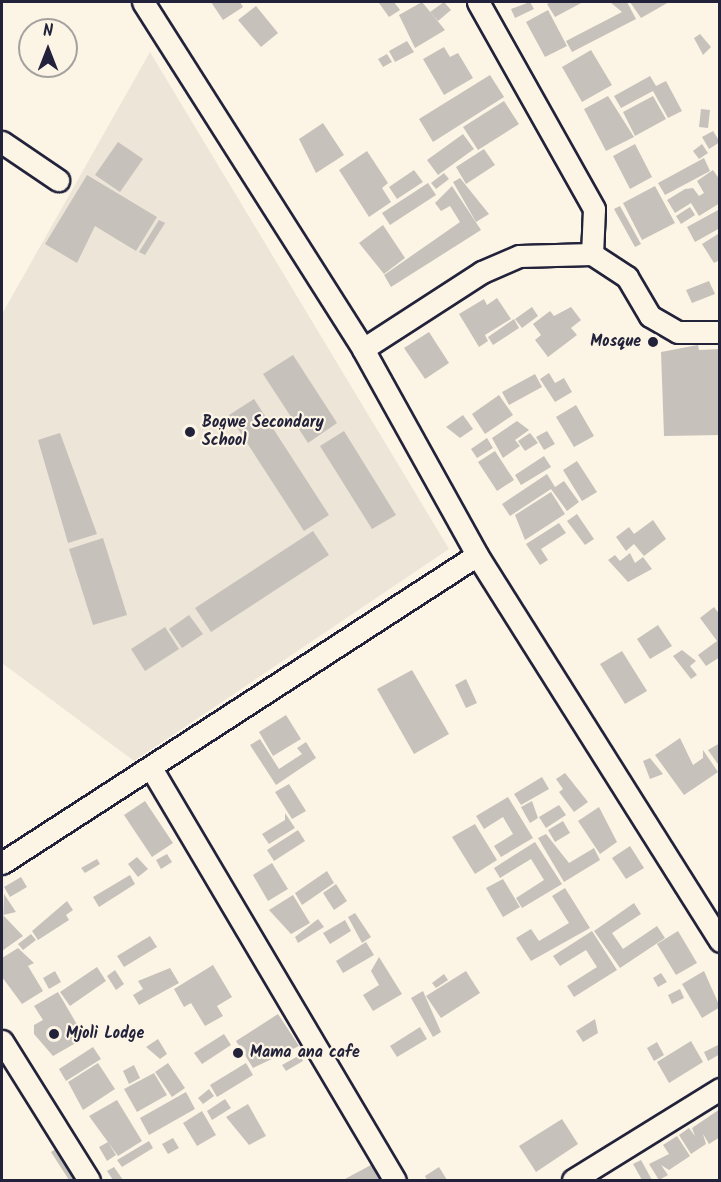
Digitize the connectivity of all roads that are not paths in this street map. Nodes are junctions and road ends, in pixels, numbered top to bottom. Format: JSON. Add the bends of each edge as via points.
{"nodes":[{"id":1,"x":143,"y":2,"type":"edge"},
{"id":2,"x":478,"y":2,"type":"edge"},
{"id":3,"x":2,"y":142,"type":"edge"},
{"id":4,"x":58,"y":180,"type":"dead end"},
{"id":5,"x":592,"y":254,"type":"junction"},
{"id":6,"x":720,"y":332,"type":"edge"},
{"id":7,"x":363,"y":350,"type":"junction"},
{"id":8,"x":477,"y":555,"type":"junction"},
{"id":9,"x":151,"y":768,"type":"junction"},
{"id":10,"x":2,"y":863,"type":"edge"},
{"id":11,"x":720,"y":941,"type":"edge"},
{"id":12,"x":2,"y":1041,"type":"edge"},
{"id":13,"x":720,"y":1089,"type":"edge"},
{"id":14,"x":89,"y":1180,"type":"edge"},
{"id":15,"x":395,"y":1180,"type":"edge"},
{"id":16,"x":573,"y":1180,"type":"edge"}],
"edges":[{"from":1,"to":7,"type":"street"},
{"from":2,"to":5,"type":"street","via":[[594,209]]},
{"from":3,"to":4,"type":"street"},
{"from":5,"to":6,"type":"street","via":[[627,278],[650,316],[678,332]]},
{"from":5,"to":7,"type":"street","via":[[519,256],[482,272]]},
{"from":7,"to":8,"type":"street"},
{"from":8,"to":9,"type":"street"},
{"from":8,"to":11,"type":"street"},
{"from":9,"to":10,"type":"street"},
{"from":9,"to":15,"type":"street"},
{"from":12,"to":14,"type":"street"},
{"from":13,"to":16,"type":"street"}]}
